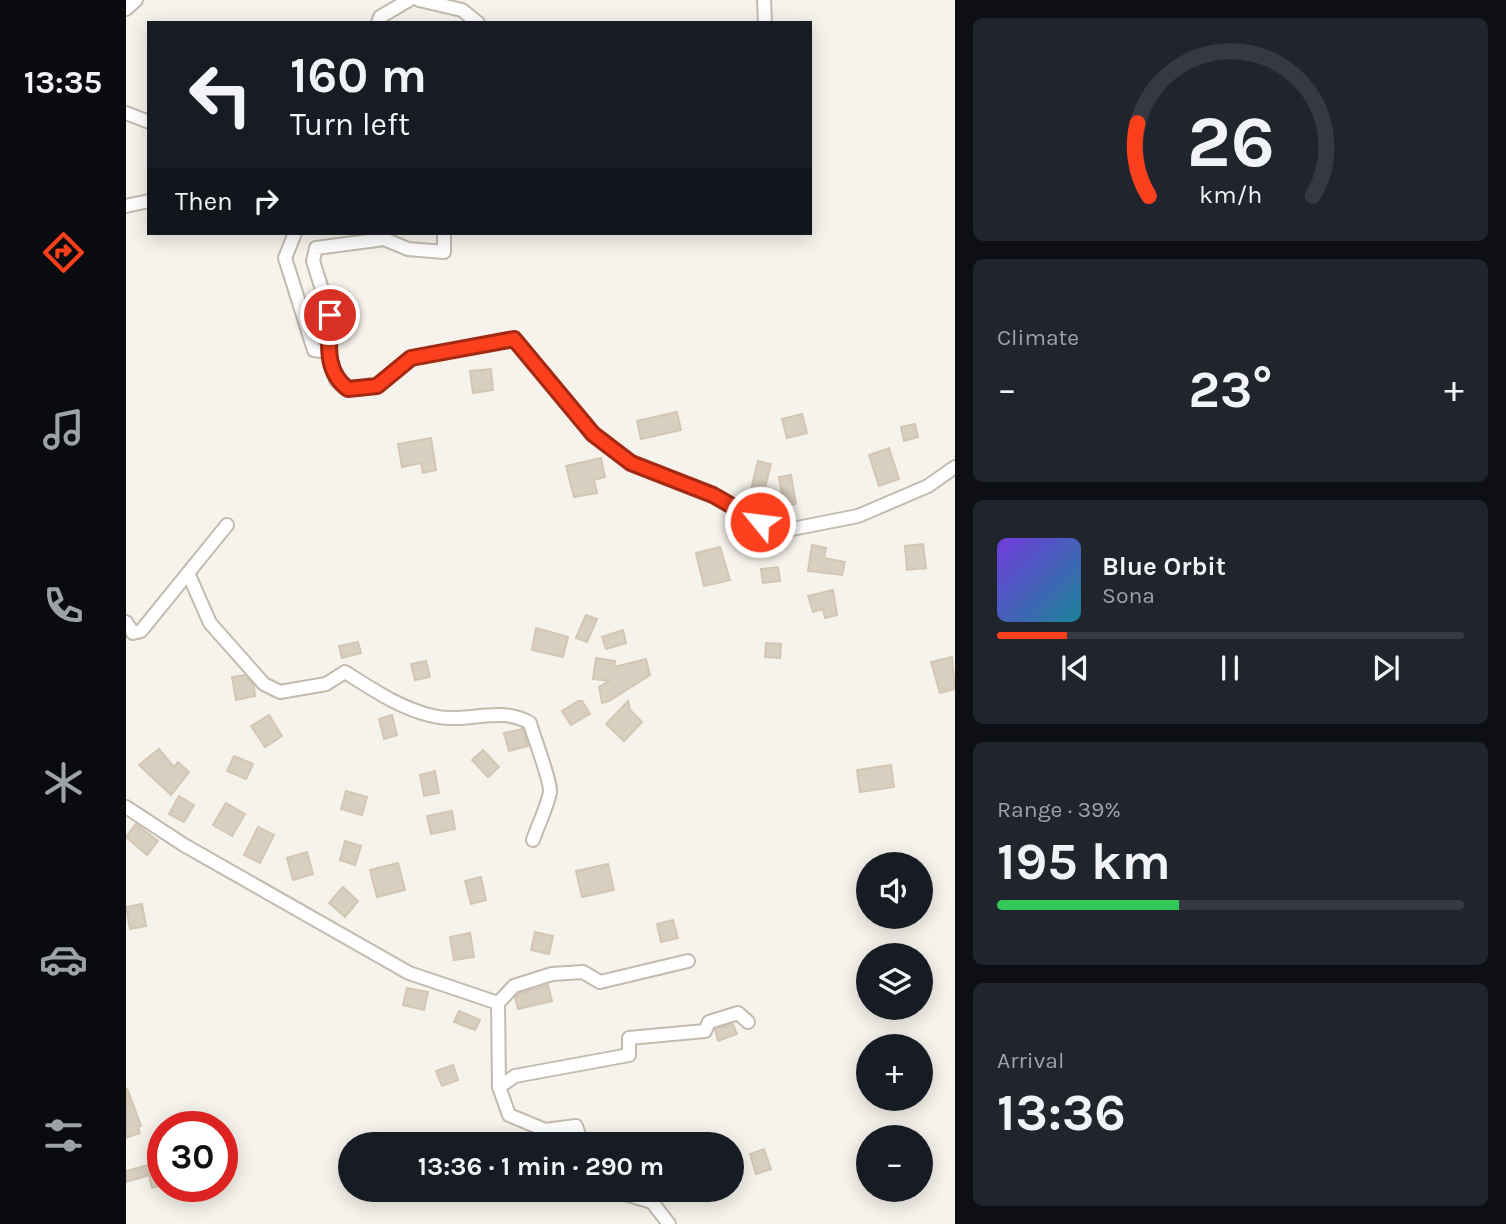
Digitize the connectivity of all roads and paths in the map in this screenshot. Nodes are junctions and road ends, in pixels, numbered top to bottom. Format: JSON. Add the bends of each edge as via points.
{"nodes":[{"id":1,"x":136,"y":0,"type":"edge"},
{"id":2,"x":409,"y":0,"type":"edge"},
{"id":3,"x":418,"y":0,"type":"edge"},
{"id":4,"x":764,"y":0,"type":"edge"},
{"id":5,"x":126,"y":9,"type":"edge"},
{"id":6,"x":379,"y":21,"type":"edge"},
{"id":7,"x":476,"y":21,"type":"edge"},
{"id":8,"x":765,"y":21,"type":"edge"},
{"id":9,"x":126,"y":113,"type":"edge"},
{"id":10,"x":147,"y":121,"type":"edge"},
{"id":11,"x":147,"y":201,"type":"edge"},
{"id":12,"x":126,"y":206,"type":"edge"},
{"id":13,"x":294,"y":235,"type":"edge"},
{"id":14,"x":444,"y":235,"type":"edge"},
{"id":15,"x":328,"y":352,"type":"junction"},
{"id":16,"x":951,"y":473,"type":"edge"},
{"id":17,"x":227,"y":525,"type":"dead end"},
{"id":18,"x":188,"y":573,"type":"junction"},
{"id":19,"x":126,"y":622,"type":"edge"},
{"id":20,"x":126,"y":807,"type":"edge"},
{"id":21,"x":533,"y":840,"type":"dead end"},
{"id":22,"x":688,"y":961,"type":"dead end"},
{"id":23,"x":498,"y":1003,"type":"junction"},
{"id":24,"x":748,"y":1022,"type":"dead end"},
{"id":25,"x":499,"y":1087,"type":"junction"},
{"id":26,"x":578,"y":1132,"type":"edge"},
{"id":27,"x":652,"y":1202,"type":"edge"},
{"id":28,"x":669,"y":1224,"type":"edge"}],
"edges":[{"from":1,"to":5,"type":"street"},
{"from":2,"to":6,"type":"street"},
{"from":3,"to":7,"type":"street","via":[[462,10]]},
{"from":4,"to":8,"type":"street"},
{"from":9,"to":10,"type":"street"},
{"from":11,"to":12,"type":"street"},
{"from":13,"to":15,"type":"street","via":[[285,258],[314,350]]},
{"from":14,"to":15,"type":"street","via":[[444,252],[408,248],[384,239],[316,248],[313,261],[330,315]]},
{"from":15,"to":16,"type":"street","via":[[336,380],[348,389],[360,390],[377,386],[411,358],[514,339],[593,434],[631,463],[713,495],[760,522],[792,530],[858,516]]},
{"from":17,"to":18,"type":"street"},
{"from":18,"to":19,"type":"street","via":[[141,631],[134,633]]},
{"from":18,"to":21,"type":"street","via":[[210,623],[264,684],[280,692],[326,684],[345,672],[388,699],[433,716],[462,719],[514,713],[530,723],[550,792]]},
{"from":20,"to":23,"type":"street","via":[[184,845],[410,973]]},
{"from":22,"to":23,"type":"street","via":[[600,982],[583,972],[552,974],[514,986]]},
{"from":23,"to":25,"type":"street"},
{"from":24,"to":25,"type":"street","via":[[738,1013],[709,1022],[705,1031],[629,1038],[629,1055],[515,1076]]},
{"from":25,"to":26,"type":"street","via":[[509,1115],[545,1130],[576,1126]]},
{"from":27,"to":28,"type":"street"}]}
